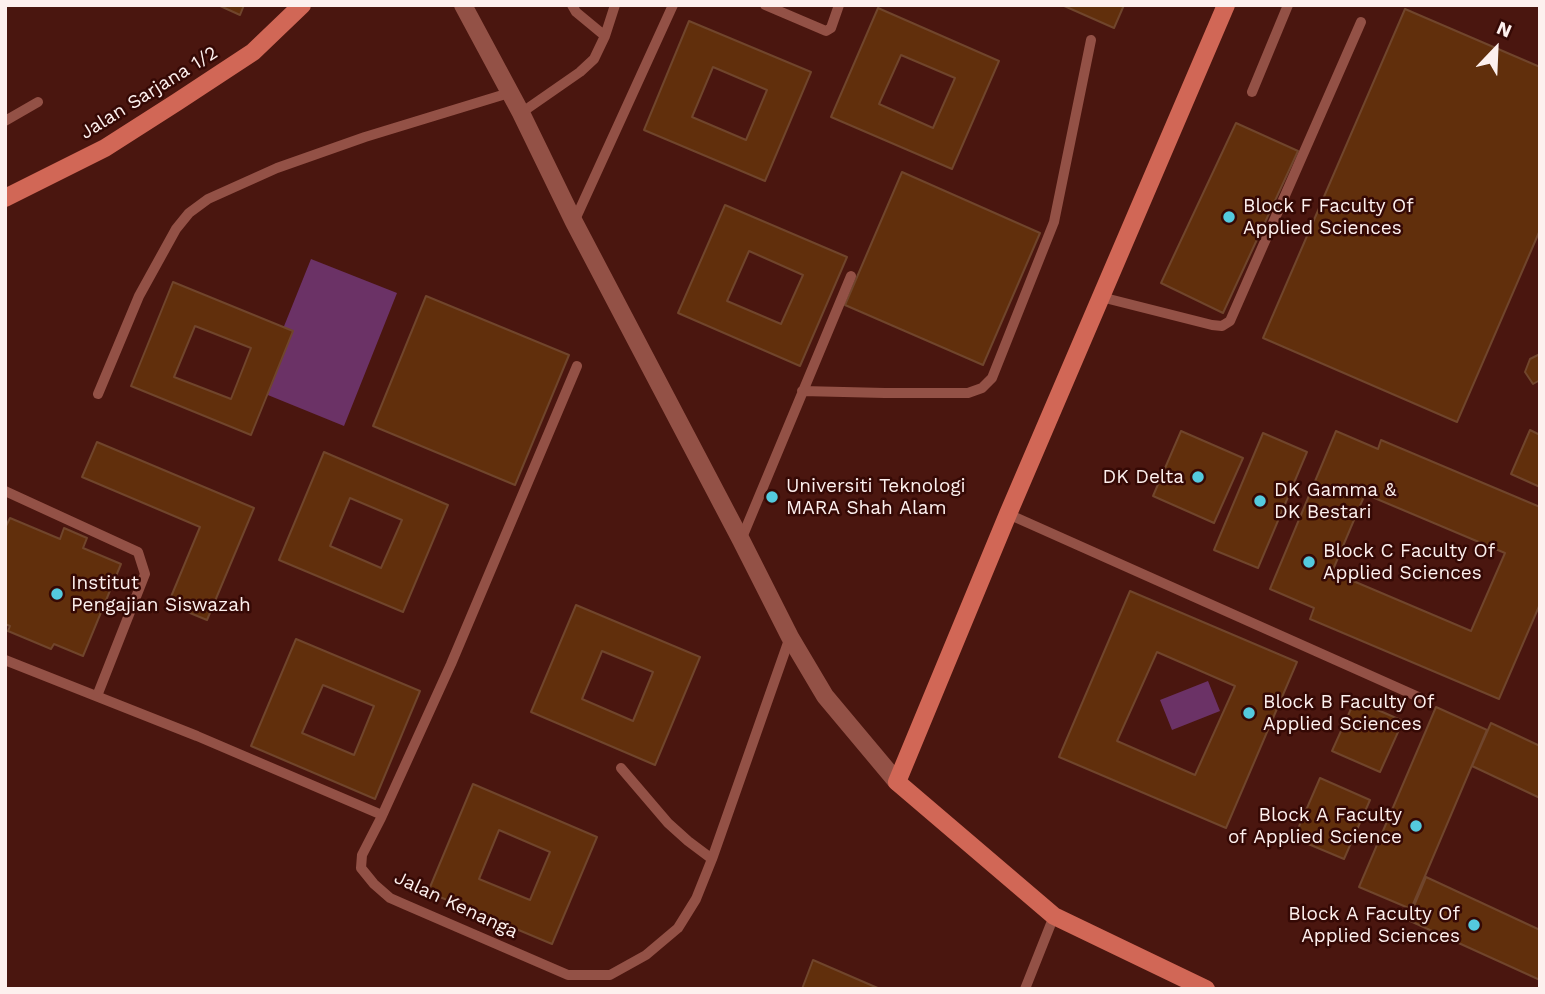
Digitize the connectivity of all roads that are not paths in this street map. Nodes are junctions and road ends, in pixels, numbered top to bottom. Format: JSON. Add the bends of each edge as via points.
{"nodes":[{"id":1,"x":302,"y":5,"type":"edge"},
{"id":2,"x":463,"y":5,"type":"edge"},
{"id":3,"x":572,"y":5,"type":"edge"},
{"id":4,"x":615,"y":5,"type":"edge"},
{"id":5,"x":673,"y":5,"type":"edge"},
{"id":6,"x":765,"y":5,"type":"edge"},
{"id":7,"x":839,"y":5,"type":"edge"},
{"id":8,"x":1226,"y":5,"type":"edge"},
{"id":9,"x":1288,"y":5,"type":"edge"},
{"id":10,"x":1361,"y":22,"type":"dead end"},
{"id":11,"x":605,"y":36,"type":"junction"},
{"id":12,"x":1091,"y":40,"type":"dead end"},
{"id":13,"x":1252,"y":92,"type":"dead end"},
{"id":14,"x":509,"y":93,"type":"junction"},
{"id":15,"x":38,"y":102,"type":"dead end"},
{"id":16,"x":522,"y":113,"type":"junction"},
{"id":17,"x":5,"y":121,"type":"edge"},
{"id":18,"x":5,"y":198,"type":"edge"},
{"id":19,"x":574,"y":222,"type":"junction"},
{"id":20,"x":851,"y":276,"type":"dead end"},
{"id":21,"x":1101,"y":297,"type":"junction"},
{"id":22,"x":577,"y":366,"type":"dead end"},
{"id":23,"x":802,"y":391,"type":"junction"},
{"id":24,"x":98,"y":394,"type":"dead end"},
{"id":25,"x":5,"y":491,"type":"edge"},
{"id":26,"x":1008,"y":514,"type":"junction"},
{"id":27,"x":741,"y":540,"type":"junction"},
{"id":28,"x":790,"y":637,"type":"junction"},
{"id":29,"x":5,"y":660,"type":"edge"},
{"id":30,"x":97,"y":696,"type":"junction"},
{"id":31,"x":1423,"y":699,"type":"dead end"},
{"id":32,"x":621,"y":768,"type":"dead end"},
{"id":33,"x":897,"y":782,"type":"junction"},
{"id":34,"x":382,"y":815,"type":"junction"},
{"id":35,"x":712,"y":859,"type":"junction"},
{"id":36,"x":1054,"y":916,"type":"junction"},
{"id":37,"x":1025,"y":989,"type":"edge"},
{"id":38,"x":1206,"y":989,"type":"edge"}],
"edges":[{"from":1,"to":18,"type":"street","name":"Jalan Sarjana 1/2","via":[[253,51],[177,102],[106,148]]},
{"from":2,"to":14,"type":"street"},
{"from":3,"to":11,"type":"lane"},
{"from":4,"to":11,"type":"lane"},
{"from":5,"to":19,"type":"lane"},
{"from":6,"to":7,"type":"lane","via":[[826,31]]},
{"from":8,"to":21,"type":"street"},
{"from":9,"to":13,"type":"lane"},
{"from":10,"to":21,"type":"lane","via":[[1230,321],[1212,325]]},
{"from":11,"to":16,"type":"lane","via":[[594,59],[580,72]]},
{"from":12,"to":23,"type":"lane","via":[[1054,222],[992,378],[968,393]]},
{"from":14,"to":16,"type":"street"},
{"from":14,"to":24,"type":"lane","via":[[276,168],[198,206],[176,229],[139,296]]},
{"from":15,"to":17,"type":"lane"},
{"from":16,"to":19,"type":"street"},
{"from":19,"to":27,"type":"street"},
{"from":20,"to":23,"type":"lane"},
{"from":21,"to":26,"type":"street"},
{"from":22,"to":34,"type":"lane","name":"Jalan Kenanga"},
{"from":23,"to":27,"type":"lane"},
{"from":25,"to":30,"type":"lane","via":[[138,552],[145,574]]},
{"from":26,"to":31,"type":"lane"},
{"from":26,"to":33,"type":"street"},
{"from":27,"to":28,"type":"street"},
{"from":28,"to":33,"type":"street","via":[[825,696]]},
{"from":28,"to":35,"type":"lane","name":"Jalan Kenanga"},
{"from":29,"to":30,"type":"lane"},
{"from":30,"to":34,"type":"lane"},
{"from":32,"to":35,"type":"lane","via":[[668,823]]},
{"from":33,"to":36,"type":"street"},
{"from":34,"to":35,"type":"lane","name":"Jalan Kenanga","via":[[362,855],[361,868],[390,898],[568,975],[610,975],[646,956],[678,928]]},
{"from":36,"to":37,"type":"lane"},
{"from":36,"to":38,"type":"street"}]}
